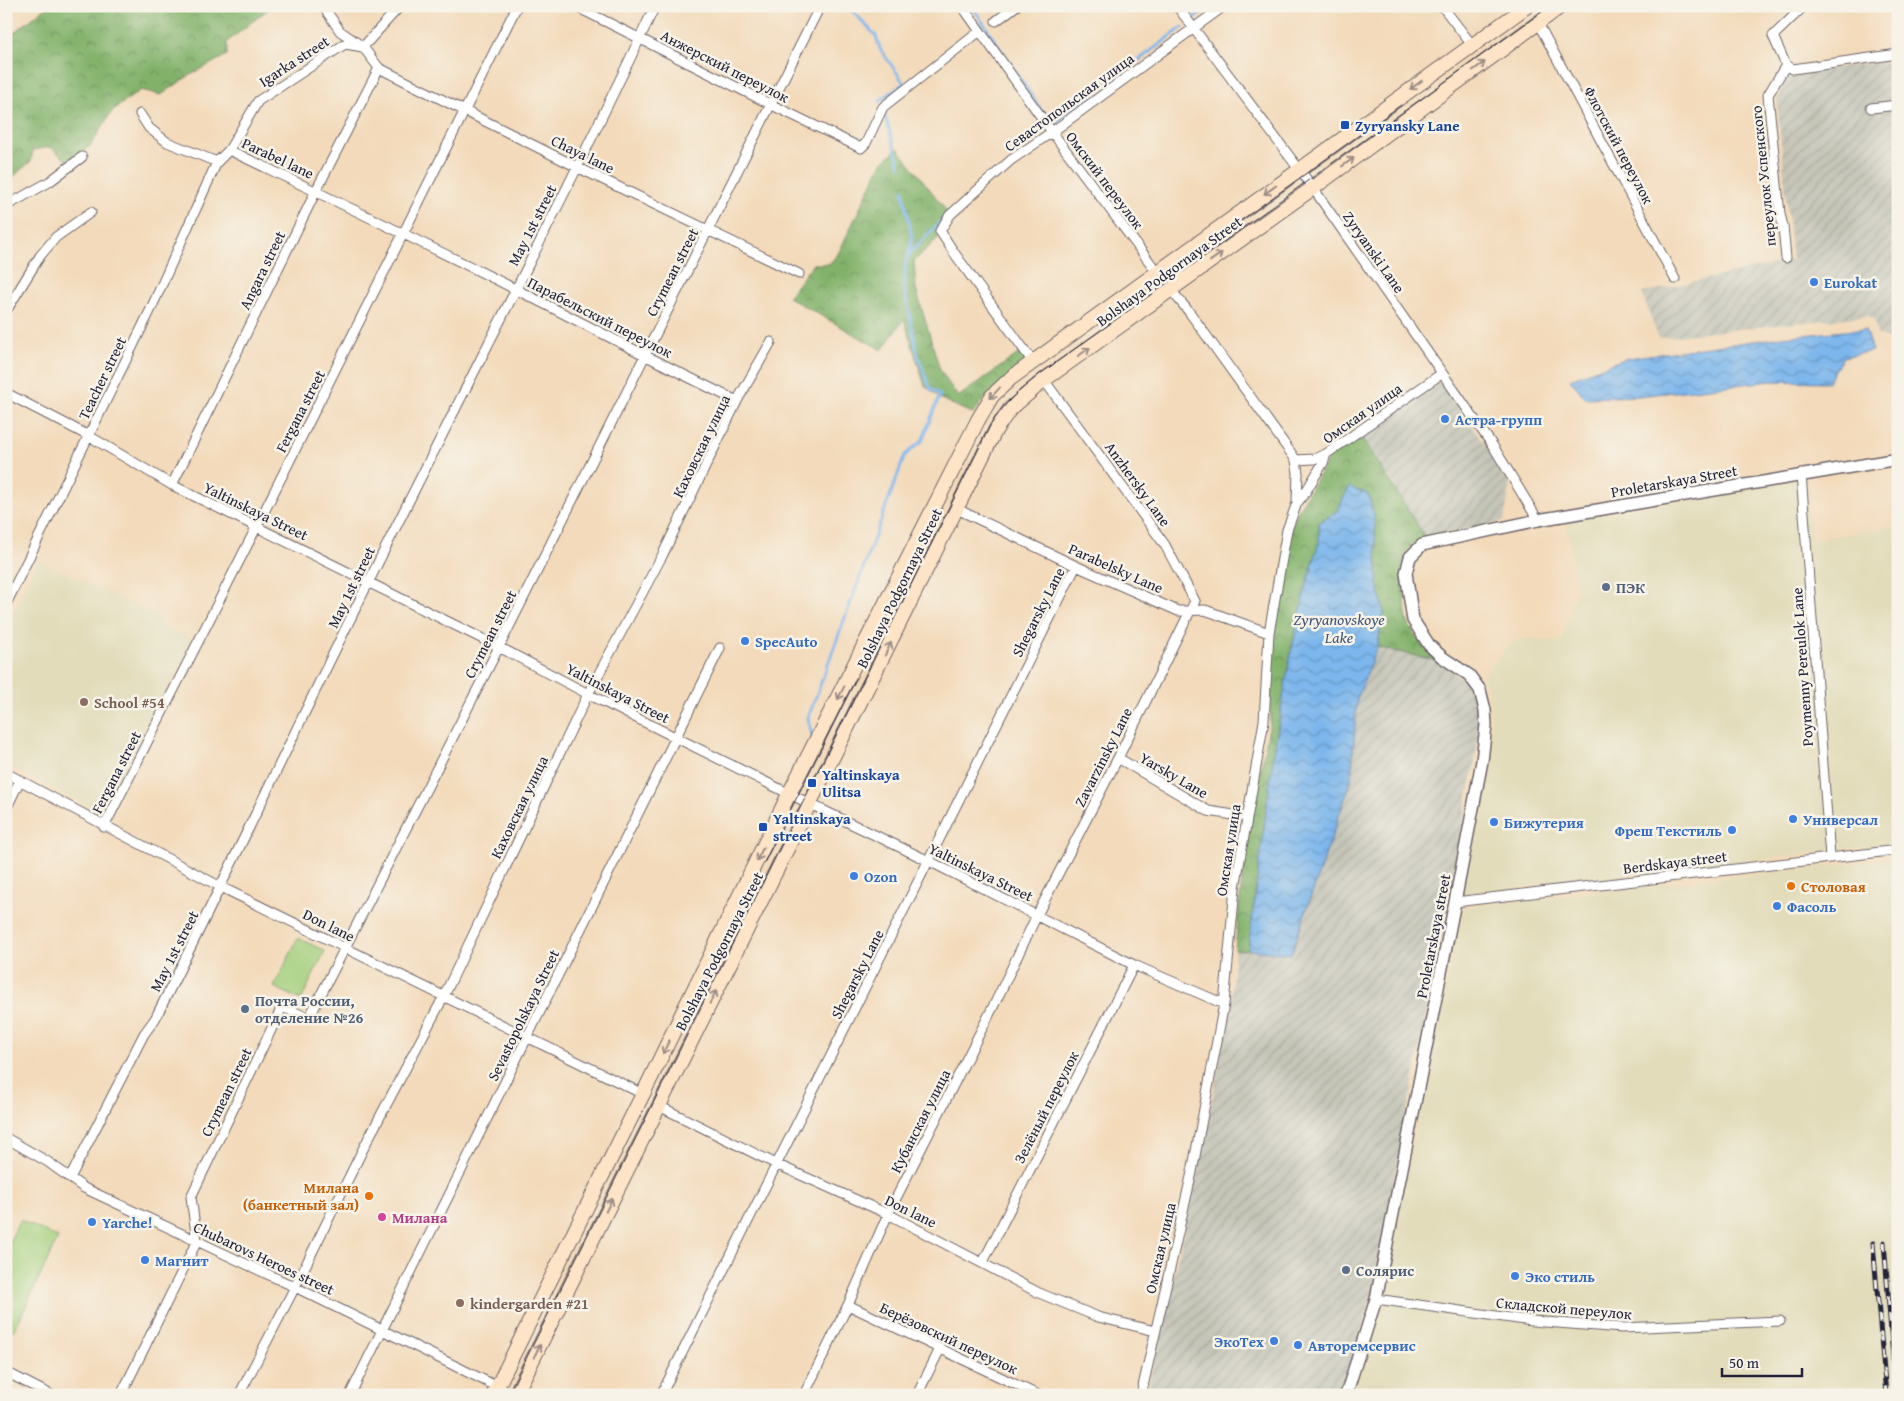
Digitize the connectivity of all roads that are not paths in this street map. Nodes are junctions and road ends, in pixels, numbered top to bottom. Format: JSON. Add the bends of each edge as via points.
{"nodes":[{"id":1,"x":323,"y":6,"type":"edge"},
{"id":2,"x":400,"y":6,"type":"edge"},
{"id":3,"x":517,"y":6,"type":"edge"},
{"id":4,"x":575,"y":6,"type":"edge"},
{"id":5,"x":655,"y":6,"type":"edge"},
{"id":6,"x":820,"y":6,"type":"edge"},
{"id":7,"x":962,"y":6,"type":"edge"},
{"id":8,"x":1016,"y":6,"type":"edge"},
{"id":9,"x":1177,"y":6,"type":"edge"},
{"id":10,"x":1224,"y":6,"type":"edge"},
{"id":11,"x":1442,"y":6,"type":"edge"},
{"id":12,"x":1527,"y":6,"type":"edge"},
{"id":13,"x":1562,"y":6,"type":"edge"},
{"id":14,"x":1804,"y":6,"type":"edge"},
{"id":15,"x":996,"y":21,"type":"dead end"},
{"id":16,"x":1538,"y":23,"type":"junction"},
{"id":17,"x":1194,"y":29,"type":"junction"},
{"id":18,"x":980,"y":31,"type":"junction"},
{"id":19,"x":640,"y":38,"type":"junction"},
{"id":20,"x":1472,"y":45,"type":"junction"},
{"id":21,"x":363,"y":47,"type":"junction"},
{"id":22,"x":1898,"y":54,"type":"edge"},
{"id":23,"x":1786,"y":65,"type":"junction"},
{"id":24,"x":379,"y":68,"type":"junction"},
{"id":25,"x":772,"y":105,"type":"junction"},
{"id":26,"x":1898,"y":105,"type":"edge"},
{"id":27,"x":1871,"y":108,"type":"dead end"},
{"id":28,"x":465,"y":112,"type":"junction"},
{"id":29,"x":140,"y":114,"type":"dead end"},
{"id":30,"x":1052,"y":132,"type":"junction"},
{"id":31,"x":229,"y":150,"type":"junction"},
{"id":32,"x":82,"y":157,"type":"dead end"},
{"id":33,"x":217,"y":162,"type":"junction"},
{"id":34,"x":577,"y":167,"type":"junction"},
{"id":35,"x":1299,"y":169,"type":"junction"},
{"id":36,"x":1313,"y":188,"type":"junction"},
{"id":37,"x":316,"y":191,"type":"junction"},
{"id":38,"x":6,"y":206,"type":"edge"},
{"id":39,"x":91,"y":212,"type":"dead end"},
{"id":40,"x":708,"y":231,"type":"junction"},
{"id":41,"x":404,"y":234,"type":"junction"},
{"id":42,"x":1786,"y":258,"type":"dead end"},
{"id":43,"x":1157,"y":272,"type":"junction"},
{"id":44,"x":799,"y":274,"type":"dead end"},
{"id":45,"x":1675,"y":279,"type":"dead end"},
{"id":46,"x":515,"y":289,"type":"junction"},
{"id":47,"x":1171,"y":290,"type":"junction"},
{"id":48,"x":6,"y":311,"type":"edge"},
{"id":49,"x":770,"y":342,"type":"dead end"},
{"id":50,"x":645,"y":357,"type":"junction"},
{"id":51,"x":1033,"y":362,"type":"junction"},
{"id":52,"x":1441,"y":374,"type":"junction"},
{"id":53,"x":1044,"y":380,"type":"junction"},
{"id":54,"x":6,"y":393,"type":"edge"},
{"id":55,"x":737,"y":401,"type":"junction"},
{"id":56,"x":88,"y":436,"type":"junction"},
{"id":57,"x":1326,"y":454,"type":"junction"},
{"id":58,"x":1898,"y":458,"type":"edge"},
{"id":59,"x":1296,"y":460,"type":"junction"},
{"id":60,"x":1801,"y":474,"type":"junction"},
{"id":61,"x":172,"y":485,"type":"junction"},
{"id":62,"x":1296,"y":503,"type":"junction"},
{"id":63,"x":957,"y":509,"type":"junction"},
{"id":64,"x":1538,"y":520,"type":"junction"},
{"id":65,"x":257,"y":526,"type":"junction"},
{"id":66,"x":1076,"y":566,"type":"junction"},
{"id":67,"x":368,"y":583,"type":"junction"},
{"id":68,"x":6,"y":604,"type":"edge"},
{"id":69,"x":1191,"y":610,"type":"junction"},
{"id":70,"x":1269,"y":633,"type":"junction"},
{"id":71,"x":500,"y":647,"type":"junction"},
{"id":72,"x":720,"y":648,"type":"dead end"},
{"id":73,"x":588,"y":694,"type":"junction"},
{"id":74,"x":675,"y":736,"type":"junction"},
{"id":75,"x":1118,"y":758,"type":"junction"},
{"id":76,"x":6,"y":773,"type":"edge"},
{"id":77,"x":20,"y":780,"type":"junction"},
{"id":78,"x":789,"y":794,"type":"junction"},
{"id":79,"x":810,"y":804,"type":"junction"},
{"id":80,"x":6,"y":809,"type":"edge"},
{"id":81,"x":1246,"y":817,"type":"junction"},
{"id":82,"x":104,"y":826,"type":"junction"},
{"id":83,"x":1898,"y":850,"type":"edge"},
{"id":84,"x":1830,"y":857,"type":"junction"},
{"id":85,"x":929,"y":860,"type":"junction"},
{"id":86,"x":220,"y":887,"type":"junction"},
{"id":87,"x":1455,"y":902,"type":"junction"},
{"id":88,"x":1037,"y":915,"type":"junction"},
{"id":89,"x":344,"y":948,"type":"junction"},
{"id":90,"x":1134,"y":964,"type":"junction"},
{"id":91,"x":444,"y":996,"type":"junction"},
{"id":92,"x":1224,"y":1004,"type":"junction"},
{"id":93,"x":528,"y":1037,"type":"junction"},
{"id":94,"x":643,"y":1094,"type":"junction"},
{"id":95,"x":659,"y":1106,"type":"junction"},
{"id":96,"x":6,"y":1138,"type":"edge"},
{"id":97,"x":776,"y":1164,"type":"junction"},
{"id":98,"x":70,"y":1178,"type":"junction"},
{"id":99,"x":888,"y":1214,"type":"junction"},
{"id":100,"x":197,"y":1241,"type":"junction"},
{"id":101,"x":983,"y":1262,"type":"junction"},
{"id":102,"x":295,"y":1287,"type":"junction"},
{"id":103,"x":1376,"y":1299,"type":"junction"},
{"id":104,"x":848,"y":1305,"type":"junction"},
{"id":105,"x":1780,"y":1320,"type":"dead end"},
{"id":106,"x":382,"y":1329,"type":"junction"},
{"id":107,"x":1155,"y":1331,"type":"junction"},
{"id":108,"x":940,"y":1349,"type":"junction"},
{"id":109,"x":6,"y":1372,"type":"edge"},
{"id":110,"x":495,"y":1391,"type":"edge"},
{"id":111,"x":51,"y":1395,"type":"edge"},
{"id":112,"x":121,"y":1395,"type":"edge"},
{"id":113,"x":239,"y":1395,"type":"edge"},
{"id":114,"x":350,"y":1395,"type":"edge"},
{"id":115,"x":515,"y":1395,"type":"edge"},
{"id":116,"x":661,"y":1395,"type":"edge"},
{"id":117,"x":804,"y":1395,"type":"edge"},
{"id":118,"x":917,"y":1395,"type":"edge"},
{"id":119,"x":1038,"y":1395,"type":"edge"},
{"id":120,"x":1141,"y":1395,"type":"edge"},
{"id":121,"x":1346,"y":1395,"type":"edge"}],
"edges":[{"from":1,"to":21,"type":"street","name":"Chaya lane","via":[[340,30]]},
{"from":2,"to":21,"type":"street"},
{"from":3,"to":28,"type":"street","name":"Fergana street"},
{"from":4,"to":19,"type":"street","name":"Анжерский переулок"},
{"from":5,"to":19,"type":"street","name":"May 1st street"},
{"from":6,"to":25,"type":"street","name":"Crymean street"},
{"from":7,"to":18,"type":"street","name":"Омский переулок"},
{"from":8,"to":15,"type":"street"},
{"from":9,"to":17,"type":"street","name":"Zyryanski Lane"},
{"from":10,"to":17,"type":"street","name":"Севастопольская улица"},
{"from":11,"to":20,"type":"street"},
{"from":12,"to":20,"type":"main road","name":"Bolshaya Podgornaya Street"},
{"from":13,"to":16,"type":"main road","name":"Bolshaya Podgornaya Street"},
{"from":14,"to":23,"type":"street","via":[[1773,36]]},
{"from":36,"to":16,"type":"main road","name":"Bolshaya Podgornaya Street","one_way":true},
{"from":16,"to":45,"type":"street","name":"Флотский переулок"},
{"from":17,"to":30,"type":"street","name":"Севастопольская улица"},
{"from":17,"to":35,"type":"street","name":"Zyryanski Lane"},
{"from":18,"to":25,"type":"street","name":"Анжерский переулок","via":[[883,107],[864,147]]},
{"from":18,"to":30,"type":"street","name":"Омский переулок"},
{"from":19,"to":25,"type":"street","name":"Анжерский переулок"},
{"from":19,"to":34,"type":"street","name":"May 1st street"},
{"from":20,"to":35,"type":"main road","name":"Bolshaya Podgornaya Street","one_way":true},
{"from":21,"to":24,"type":"street","name":"Chaya lane"},
{"from":21,"to":31,"type":"street","name":"Igarka street","via":[[346,44],[258,101]]},
{"from":22,"to":23,"type":"street","via":[[1793,69]]},
{"from":23,"to":42,"type":"street","name":"переулок Успенского","via":[[1768,95]]},
{"from":24,"to":28,"type":"street","name":"Chaya lane"},
{"from":24,"to":37,"type":"street","name":"Angara street"},
{"from":25,"to":40,"type":"street","name":"Crymean street"},
{"from":26,"to":27,"type":"street"},
{"from":28,"to":34,"type":"street","name":"Chaya lane"},
{"from":28,"to":41,"type":"street","name":"Fergana street"},
{"from":29,"to":33,"type":"street","via":[[149,128],[167,142]]},
{"from":30,"to":43,"type":"street","name":"Омский переулок"},
{"from":30,"to":51,"type":"street","name":"Севастопольская улица","via":[[1011,160],[950,215],[940,231]]},
{"from":31,"to":33,"type":"street","name":"Igarka street"},
{"from":31,"to":37,"type":"street","name":"Parabel lane"},
{"from":32,"to":38,"type":"street","via":[[49,182]]},
{"from":33,"to":56,"type":"street","name":"Teacher street","via":[[150,311]]},
{"from":34,"to":40,"type":"street","name":"Chaya lane"},
{"from":34,"to":46,"type":"street","name":"May 1st street"},
{"from":35,"to":36,"type":"street","name":"Zyryanski Lane"},
{"from":35,"to":43,"type":"main road","name":"Bolshaya Podgornaya Street","one_way":true},
{"from":47,"to":36,"type":"main road","name":"Bolshaya Podgornaya Street","one_way":true},
{"from":36,"to":52,"type":"street","name":"Zyryanski Lane"},
{"from":37,"to":41,"type":"street","name":"Парабельский переулок"},
{"from":37,"to":61,"type":"street","name":"Angara street"},
{"from":39,"to":48,"type":"street","via":[[56,237],[40,256]]},
{"from":40,"to":44,"type":"street","name":"Chaya lane"},
{"from":40,"to":50,"type":"street","name":"Crymean street"},
{"from":41,"to":46,"type":"street","name":"Парабельский переулок"},
{"from":41,"to":65,"type":"street","name":"Fergana street"},
{"from":43,"to":51,"type":"main road","name":"Bolshaya Podgornaya Street"},
{"from":46,"to":50,"type":"street","name":"Парабельский переулок"},
{"from":46,"to":67,"type":"street","name":"May 1st street"},
{"from":53,"to":47,"type":"main road","name":"Bolshaya Podgornaya Street","one_way":true},
{"from":47,"to":59,"type":"street"},
{"from":49,"to":55,"type":"street","name":"Каховская улица"},
{"from":50,"to":55,"type":"street","name":"Парабельский переулок"},
{"from":50,"to":71,"type":"street","name":"Crymean street"},
{"from":51,"to":78,"type":"main road","name":"Bolshaya Podgornaya Street","one_way":true,"via":[[992,396],[978,420]]},
{"from":52,"to":57,"type":"street","name":"Омская улица"},
{"from":52,"to":64,"type":"street","name":"Zyryanski Lane","via":[[1494,446]]},
{"from":53,"to":63,"type":"main road","name":"Bolshaya Podgornaya Street","via":[[1010,409],[996,429]]},
{"from":53,"to":69,"type":"street","name":"Anzhersky Lane","via":[[1165,545],[1195,601]]},
{"from":54,"to":56,"type":"street","name":"Yaltinskaya Street"},
{"from":55,"to":73,"type":"street","name":"Каховская улица","via":[[662,556]]},
{"from":56,"to":61,"type":"street","name":"Yaltinskaya Street"},
{"from":56,"to":68,"type":"street","name":"Teacher street"},
{"from":57,"to":59,"type":"street","via":[[1314,459]]},
{"from":57,"to":62,"type":"street","name":"Омская улица"},
{"from":58,"to":60,"type":"street","name":"Proletarskaya Street"},
{"from":59,"to":62,"type":"street"},
{"from":60,"to":64,"type":"street","name":"Proletarskaya Street"},
{"from":60,"to":84,"type":"street","name":"Poymenny Pereulok Lane"},
{"from":61,"to":65,"type":"street","name":"Yaltinskaya Street"},
{"from":62,"to":70,"type":"street","name":"Омская улица","via":[[1287,530]]},
{"from":63,"to":66,"type":"street","name":"Parabelsky Lane"},
{"from":79,"to":63,"type":"main road","name":"Bolshaya Podgornaya Street","one_way":true},
{"from":64,"to":87,"type":"street","name":"Proletarskaya Street","via":[[1422,545],[1410,557],[1406,573],[1413,620],[1429,645],[1469,675],[1480,690],[1485,710],[1482,761]]},
{"from":65,"to":67,"type":"street","name":"Yaltinskaya Street"},
{"from":65,"to":82,"type":"street","name":"Fergana street"},
{"from":66,"to":69,"type":"street","name":"Parabelsky Lane","via":[[1178,611]]},
{"from":66,"to":85,"type":"street","name":"Shegarsky Lane"},
{"from":67,"to":71,"type":"street","name":"Yaltinskaya Street"},
{"from":67,"to":86,"type":"street","name":"May 1st street"},
{"from":69,"to":70,"type":"street","name":"Parabelsky Lane","via":[[1205,610]]},
{"from":69,"to":75,"type":"street","name":"Zavarzinsky Lane"},
{"from":70,"to":81,"type":"street","name":"Омская улица","via":[[1264,721]]},
{"from":71,"to":73,"type":"street","name":"Yaltinskaya Street"},
{"from":71,"to":89,"type":"street","name":"Crymean street"},
{"from":72,"to":74,"type":"street","name":"Sevastopolskaya Street"},
{"from":73,"to":74,"type":"street","name":"Yaltinskaya Street"},
{"from":73,"to":91,"type":"street","name":"Каховская улица"},
{"from":74,"to":78,"type":"street","name":"Yaltinskaya Street"},
{"from":74,"to":93,"type":"street","name":"Sevastopolskaya Street"},
{"from":75,"to":81,"type":"street","name":"Yarsky Lane","via":[[1208,811]]},
{"from":75,"to":88,"type":"street","name":"Zavarzinsky Lane"},
{"from":76,"to":77,"type":"street","name":"Don lane"},
{"from":77,"to":80,"type":"street"},
{"from":77,"to":82,"type":"street","name":"Don lane"},
{"from":78,"to":79,"type":"street","name":"Yaltinskaya Street"},
{"from":78,"to":94,"type":"main road","name":"Bolshaya Podgornaya Street","one_way":true},
{"from":79,"to":85,"type":"street","name":"Yaltinskaya Street"},
{"from":95,"to":79,"type":"main road","name":"Bolshaya Podgornaya Street","one_way":true},
{"from":81,"to":92,"type":"street","name":"Омская улица","via":[[1235,888]]},
{"from":82,"to":86,"type":"street","name":"Don lane"},
{"from":83,"to":84,"type":"street","name":"Berdskaya street"},
{"from":84,"to":87,"type":"street","name":"Berdskaya street"},
{"from":85,"to":88,"type":"street","name":"Yaltinskaya Street"},
{"from":85,"to":97,"type":"street","name":"Shegarsky Lane"},
{"from":86,"to":89,"type":"street","name":"Don lane"},
{"from":86,"to":98,"type":"street","name":"May 1st street","via":[[155,1019],[144,1034]]},
{"from":87,"to":103,"type":"street","name":"Proletarskaya street"},
{"from":88,"to":90,"type":"street","name":"Yaltinskaya Street"},
{"from":88,"to":99,"type":"street","name":"Кубанская улица"},
{"from":89,"to":91,"type":"street","name":"Don lane"},
{"from":89,"to":100,"type":"street","name":"Crymean street","via":[[309,1018],[282,1007],[191,1197]]},
{"from":90,"to":92,"type":"street","name":"Yaltinskaya Street"},
{"from":90,"to":101,"type":"street","name":"Зелёный переулок"},
{"from":91,"to":93,"type":"street","name":"Don lane"},
{"from":91,"to":102,"type":"street","name":"Каховская улица"},
{"from":92,"to":107,"type":"street","name":"Омская улица","via":[[1192,1172]]},
{"from":93,"to":94,"type":"street","name":"Don lane"},
{"from":93,"to":106,"type":"street","name":"Sevastopolskaya Street"},
{"from":94,"to":110,"type":"main road","name":"Bolshaya Podgornaya Street"},
{"from":95,"to":97,"type":"street","name":"Don lane"},
{"from":115,"to":95,"type":"main road","name":"Bolshaya Podgornaya Street","one_way":true},
{"from":96,"to":98,"type":"street","name":"Chubarovs Heroes street"},
{"from":97,"to":99,"type":"street","name":"Don lane"},
{"from":97,"to":116,"type":"street","name":"Shegarsky Lane"},
{"from":98,"to":100,"type":"street","name":"Chubarovs Heroes street","via":[[84,1188]]},
{"from":99,"to":101,"type":"street","name":"Don lane"},
{"from":99,"to":104,"type":"street","name":"Кубанская улица"},
{"from":100,"to":102,"type":"street","name":"Chubarovs Heroes street"},
{"from":100,"to":112,"type":"street"},
{"from":101,"to":107,"type":"street","name":"Don lane","via":[[1040,1293],[1098,1317]]},
{"from":102,"to":106,"type":"street","name":"Chubarovs Heroes street"},
{"from":102,"to":113,"type":"street","name":"Каховская улица"},
{"from":103,"to":105,"type":"street","name":"Складской переулок","via":[[1532,1321],[1622,1328]]},
{"from":103,"to":121,"type":"street","name":"Proletarskaya street"},
{"from":104,"to":108,"type":"street","name":"Берёзовский переулок"},
{"from":104,"to":117,"type":"street","name":"Кубанская улица"},
{"from":106,"to":110,"type":"street","name":"Chubarovs Heroes street"},
{"from":106,"to":114,"type":"street","name":"Sevastopolskaya Street"},
{"from":107,"to":120,"type":"street","name":"Омская улица"},
{"from":108,"to":118,"type":"street"},
{"from":108,"to":119,"type":"street","name":"Берёзовский переулок"},
{"from":109,"to":111,"type":"street"},
{"from":110,"to":115,"type":"street","name":"Chubarovs Heroes street"}]}
